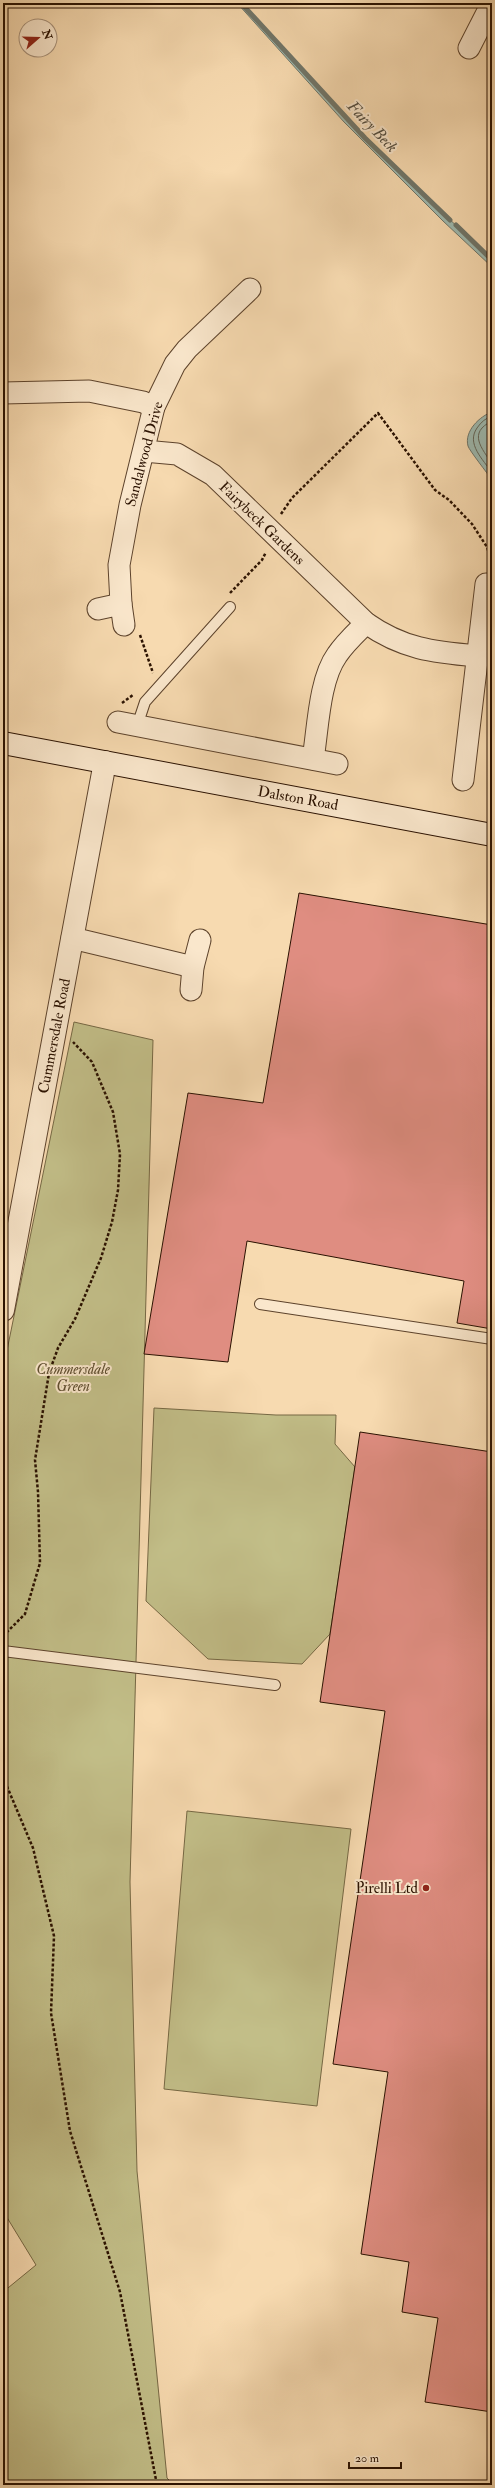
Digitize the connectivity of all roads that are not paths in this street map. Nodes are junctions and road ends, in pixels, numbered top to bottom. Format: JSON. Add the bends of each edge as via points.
{"nodes":[{"id":1,"x":492,"y":3,"type":"edge"},
{"id":2,"x":469,"y":48,"type":"dead end"},
{"id":3,"x":250,"y":289,"type":"dead end"},
{"id":4,"x":3,"y":393,"type":"edge"},
{"id":5,"x":154,"y":407,"type":"junction"},
{"id":6,"x":144,"y":451,"type":"junction"},
{"id":7,"x":486,"y":584,"type":"dead end"},
{"id":8,"x":121,"y":604,"type":"junction"},
{"id":9,"x":230,"y":607,"type":"dead end"},
{"id":10,"x":98,"y":609,"type":"dead end"},
{"id":11,"x":366,"y":623,"type":"junction"},
{"id":12,"x":124,"y":625,"type":"road end"},
{"id":13,"x":477,"y":656,"type":"junction"},
{"id":14,"x":128,"y":724,"type":"joint"},
{"id":15,"x":3,"y":744,"type":"edge"},
{"id":16,"x":313,"y":759,"type":"junction"},
{"id":17,"x":105,"y":762,"type":"junction"},
{"id":18,"x":337,"y":764,"type":"dead end"},
{"id":19,"x":463,"y":780,"type":"dead end"},
{"id":20,"x":492,"y":835,"type":"edge"},
{"id":21,"x":72,"y":938,"type":"junction"},
{"id":22,"x":200,"y":940,"type":"dead end"},
{"id":23,"x":193,"y":967,"type":"junction"},
{"id":24,"x":191,"y":990,"type":"dead end"},
{"id":25,"x":260,"y":1304,"type":"dead end"},
{"id":26,"x":3,"y":1310,"type":"edge"},
{"id":27,"x":492,"y":1339,"type":"edge"},
{"id":28,"x":3,"y":1651,"type":"edge"},
{"id":29,"x":275,"y":1685,"type":"dead end"}],
"edges":[{"from":1,"to":2,"type":"street"},
{"from":3,"to":5,"type":"street","name":"Sandalwood Drive","via":[[186,349],[175,364]]},
{"from":4,"to":5,"type":"street","via":[[89,391],[143,402]]},
{"from":5,"to":6,"type":"street","name":"Sandalwood Drive"},
{"from":6,"to":8,"type":"street","name":"Sandalwood Drive","via":[[130,505],[119,565]]},
{"from":6,"to":11,"type":"street","name":"Fairybeck Gardens","via":[[177,454],[213,475]]},
{"from":7,"to":13,"type":"street"},
{"from":8,"to":10,"type":"street"},
{"from":8,"to":12,"type":"street","name":"Sandalwood Drive"},
{"from":9,"to":14,"type":"lane","via":[[144,702]]},
{"from":11,"to":13,"type":"street","name":"Fairybeck Gardens","via":[[409,646],[426,651]]},
{"from":11,"to":16,"type":"street","via":[[336,656],[323,691]]},
{"from":13,"to":19,"type":"street"},
{"from":14,"to":16,"type":"street"},
{"from":15,"to":17,"type":"street","name":"Dalston Road"},
{"from":16,"to":18,"type":"street"},
{"from":17,"to":20,"type":"street","name":"Dalston Road"},
{"from":17,"to":21,"type":"street","name":"Cummersdale Road"},
{"from":21,"to":23,"type":"street"},
{"from":21,"to":26,"type":"street","name":"Cummersdale Road"},
{"from":22,"to":23,"type":"street"},
{"from":23,"to":24,"type":"street"},
{"from":25,"to":27,"type":"lane"},
{"from":28,"to":29,"type":"lane"}]}
